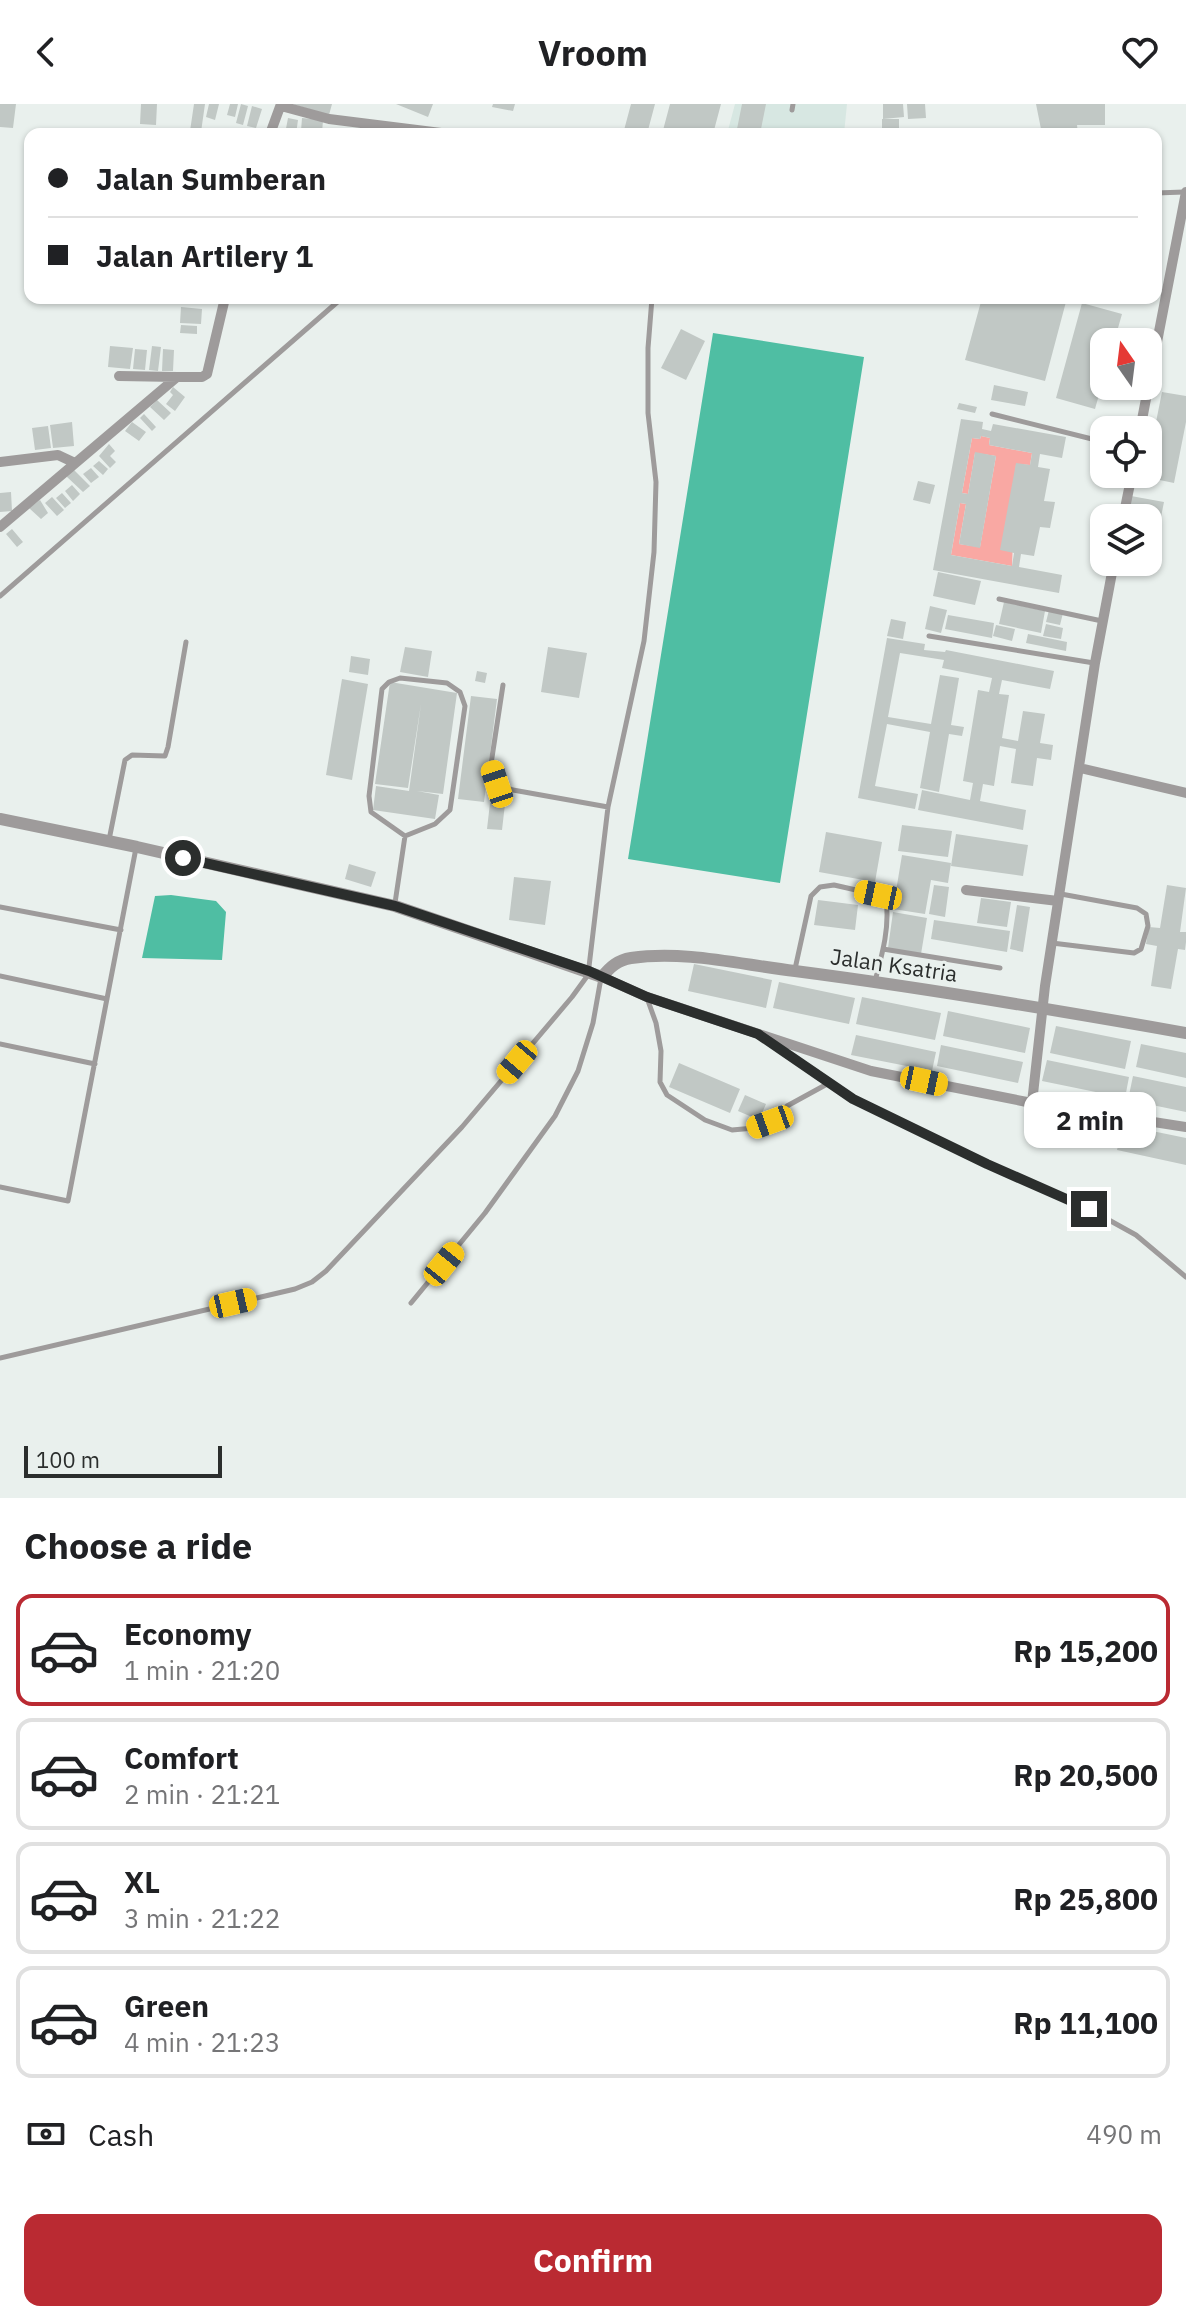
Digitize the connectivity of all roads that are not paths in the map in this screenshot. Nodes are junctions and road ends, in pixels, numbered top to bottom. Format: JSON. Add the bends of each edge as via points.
{"nodes":[{"id":1,"x":281,"y":105,"type":"edge"},
{"id":2,"x":272,"y":128,"type":"edge"},
{"id":3,"x":401,"y":128,"type":"edge"},
{"id":4,"x":1185,"y":192,"type":"edge"},
{"id":5,"x":1162,"y":193,"type":"edge"},
{"id":6,"x":224,"y":304,"type":"edge"},
{"id":7,"x":335,"y":304,"type":"edge"},
{"id":8,"x":652,"y":304,"type":"edge"},
{"id":9,"x":119,"y":376,"type":"dead end"},
{"id":10,"x":177,"y":377,"type":"junction"},
{"id":11,"x":992,"y":414,"type":"dead end"},
{"id":12,"x":1143,"y":416,"type":"edge"},
{"id":13,"x":1090,"y":438,"type":"edge"},
{"id":14,"x":0,"y":462,"type":"edge"},
{"id":15,"x":75,"y":463,"type":"junction"},
{"id":16,"x":0,"y":527,"type":"edge"},
{"id":17,"x":1111,"y":576,"type":"edge"},
{"id":18,"x":0,"y":596,"type":"edge"},
{"id":19,"x":999,"y":599,"type":"dead end"},
{"id":20,"x":1103,"y":621,"type":"junction"},
{"id":21,"x":929,"y":636,"type":"dead end"},
{"id":22,"x":186,"y":642,"type":"dead end"},
{"id":23,"x":1095,"y":663,"type":"junction"},
{"id":24,"x":503,"y":685,"type":"dead end"},
{"id":25,"x":1080,"y":768,"type":"junction"},
{"id":26,"x":1186,"y":793,"type":"edge"},
{"id":27,"x":608,"y":807,"type":"junction"},
{"id":28,"x":0,"y":819,"type":"edge"},
{"id":29,"x":405,"y":836,"type":"junction"},
{"id":30,"x":109,"y":841,"type":"junction"},
{"id":31,"x":137,"y":847,"type":"junction"},
{"id":32,"x":966,"y":890,"type":"dead end"},
{"id":33,"x":1058,"y":897,"type":"junction"},
{"id":34,"x":395,"y":906,"type":"junction"},
{"id":35,"x":0,"y":907,"type":"edge"},
{"id":36,"x":121,"y":930,"type":"junction"},
{"id":37,"x":1051,"y":943,"type":"junction"},
{"id":38,"x":883,"y":949,"type":"junction"},
{"id":39,"x":1000,"y":968,"type":"dead end"},
{"id":40,"x":589,"y":971,"type":"junction"},
{"id":41,"x":794,"y":971,"type":"junction"},
{"id":42,"x":0,"y":976,"type":"edge"},
{"id":43,"x":602,"y":977,"type":"junction"},
{"id":44,"x":875,"y":982,"type":"junction"},
{"id":45,"x":647,"y":997,"type":"junction"},
{"id":46,"x":107,"y":999,"type":"junction"},
{"id":47,"x":1041,"y":1007,"type":"junction"},
{"id":48,"x":1186,"y":1033,"type":"edge"},
{"id":49,"x":758,"y":1034,"type":"junction"},
{"id":50,"x":0,"y":1044,"type":"edge"},
{"id":51,"x":95,"y":1064,"type":"junction"},
{"id":52,"x":829,"y":1083,"type":"junction"},
{"id":53,"x":1032,"y":1103,"type":"junction"},
{"id":54,"x":1186,"y":1127,"type":"edge"},
{"id":55,"x":0,"y":1187,"type":"edge"},
{"id":56,"x":1186,"y":1277,"type":"edge"},
{"id":57,"x":411,"y":1303,"type":"dead end"},
{"id":58,"x":0,"y":1358,"type":"edge"}],
"edges":[{"from":1,"to":2,"type":"street"},
{"from":1,"to":3,"type":"street","via":[[329,119]]},
{"from":4,"to":5,"type":"lane"},
{"from":4,"to":12,"type":"street"},
{"from":6,"to":10,"type":"street","via":[[207,374]]},
{"from":7,"to":18,"type":"lane"},
{"from":8,"to":27,"type":"lane","via":[[648,413],[656,482],[654,552],[644,641]]},
{"from":9,"to":10,"type":"street"},
{"from":10,"to":15,"type":"street"},
{"from":11,"to":13,"type":"lane"},
{"from":14,"to":15,"type":"street","via":[[58,455]]},
{"from":15,"to":16,"type":"street"},
{"from":17,"to":20,"type":"street"},
{"from":19,"to":20,"type":"lane"},
{"from":20,"to":23,"type":"street"},
{"from":21,"to":23,"type":"lane"},
{"from":22,"to":30,"type":"lane","via":[[165,756],[132,755],[125,760]]},
{"from":23,"to":25,"type":"street"},
{"from":24,"to":27,"type":"lane","via":[[491,764],[497,784]]},
{"from":25,"to":26,"type":"street"},
{"from":25,"to":33,"type":"street"},
{"from":27,"to":40,"type":"lane"},
{"from":28,"to":30,"type":"street"},
{"from":29,"to":29,"type":"lane","via":[[371,812],[382,689],[400,678],[447,683],[460,692],[465,706],[450,810],[435,824]]},
{"from":29,"to":34,"type":"lane"},
{"from":30,"to":31,"type":"street"},
{"from":31,"to":34,"type":"street"},
{"from":31,"to":36,"type":"lane"},
{"from":32,"to":33,"type":"street"},
{"from":33,"to":37,"type":"street"},
{"from":33,"to":37,"type":"lane","via":[[1137,908],[1146,914],[1148,926],[1141,949],[1134,953]]},
{"from":34,"to":40,"type":"street"},
{"from":35,"to":36,"type":"lane"},
{"from":36,"to":46,"type":"lane"},
{"from":37,"to":47,"type":"street"},
{"from":38,"to":39,"type":"lane"},
{"from":38,"to":41,"type":"lane","via":[[886,900],[834,885],[820,887],[811,896]]},
{"from":38,"to":44,"type":"lane"},
{"from":40,"to":43,"type":"street"},
{"from":40,"to":58,"type":"lane","via":[[462,1127],[312,1282]]},
{"from":41,"to":43,"type":"street","name":"Jalan Ksatria","via":[[652,957],[620,962]]},
{"from":41,"to":44,"type":"street","name":"Jalan Ksatria"},
{"from":42,"to":46,"type":"lane"},
{"from":43,"to":45,"type":"street"},
{"from":43,"to":57,"type":"lane","via":[[578,1071],[555,1116]]},
{"from":44,"to":47,"type":"street","name":"Jalan Ksatria"},
{"from":45,"to":49,"type":"street"},
{"from":45,"to":52,"type":"lane","via":[[661,1051],[660,1082],[667,1095],[705,1120],[732,1130],[754,1128]]},
{"from":46,"to":51,"type":"lane"},
{"from":47,"to":48,"type":"street","name":"Jalan Ksatria"},
{"from":47,"to":53,"type":"street"},
{"from":49,"to":52,"type":"lane"},
{"from":49,"to":53,"type":"street","via":[[871,1071]]},
{"from":50,"to":51,"type":"lane"},
{"from":51,"to":55,"type":"lane","via":[[68,1201]]},
{"from":52,"to":56,"type":"lane","via":[[1136,1235]]},
{"from":53,"to":54,"type":"street"}]}
